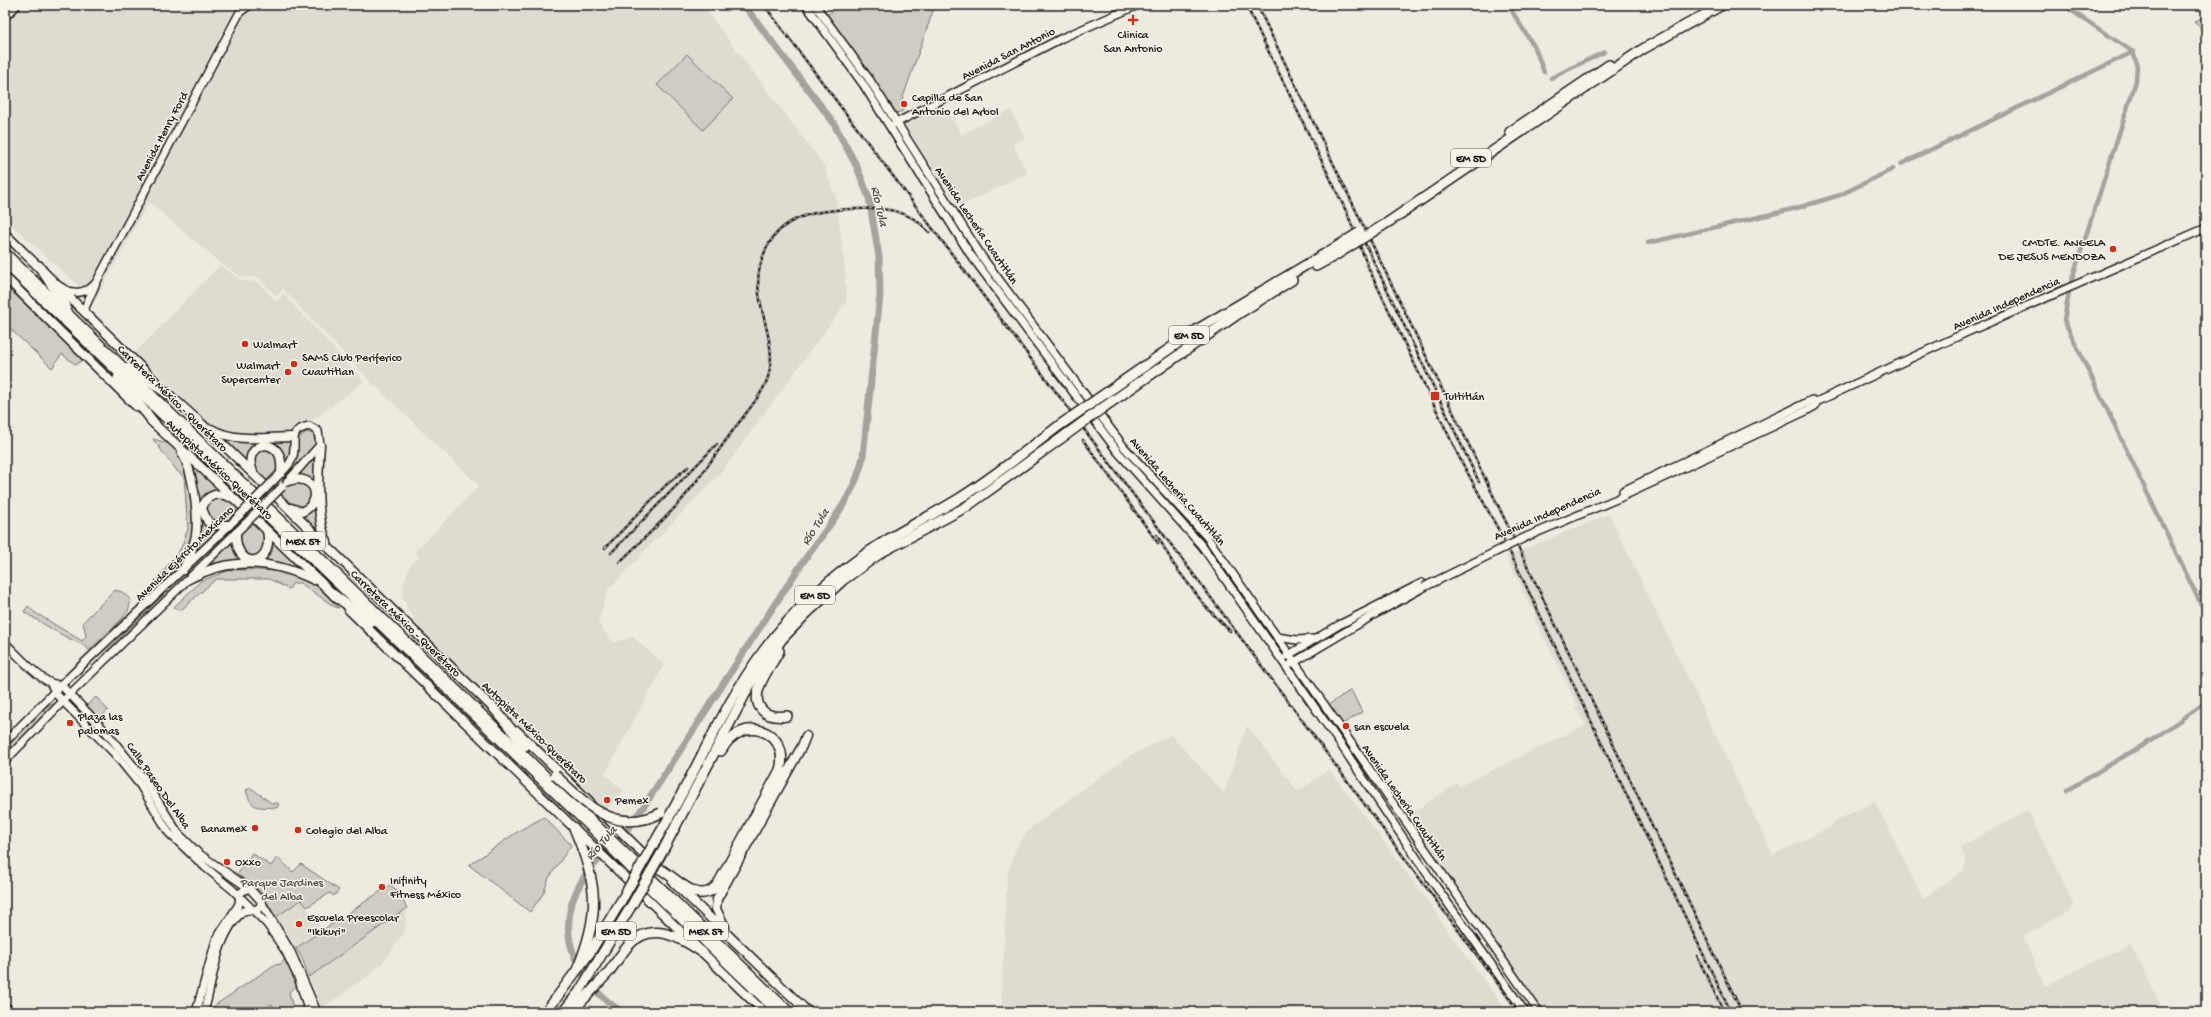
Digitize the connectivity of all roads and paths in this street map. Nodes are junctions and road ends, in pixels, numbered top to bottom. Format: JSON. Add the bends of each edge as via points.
{"nodes":[{"id":1,"x":17,"y":5,"type":"edge"},
{"id":2,"x":250,"y":5,"type":"edge"},
{"id":3,"x":806,"y":5,"type":"edge"},
{"id":4,"x":815,"y":5,"type":"edge"},
{"id":5,"x":1138,"y":5,"type":"edge"},
{"id":6,"x":1709,"y":5,"type":"edge"},
{"id":7,"x":1722,"y":5,"type":"edge"},
{"id":8,"x":5,"y":17,"type":"edge"},
{"id":9,"x":1560,"y":101,"type":"junction"},
{"id":10,"x":897,"y":122,"type":"junction"},
{"id":11,"x":890,"y":126,"type":"junction"},
{"id":12,"x":2206,"y":228,"type":"edge"},
{"id":13,"x":5,"y":234,"type":"edge"},
{"id":14,"x":5,"y":254,"type":"edge"},
{"id":15,"x":5,"y":263,"type":"edge"},
{"id":16,"x":39,"y":266,"type":"junction"},
{"id":17,"x":5,"y":277,"type":"edge"},
{"id":18,"x":1288,"y":279,"type":"junction"},
{"id":19,"x":96,"y":283,"type":"junction"},
{"id":20,"x":60,"y":286,"type":"junction"},
{"id":21,"x":84,"y":310,"type":"junction"},
{"id":22,"x":75,"y":321,"type":"junction"},
{"id":23,"x":108,"y":357,"type":"junction"},
{"id":24,"x":168,"y":394,"type":"junction"},
{"id":25,"x":155,"y":424,"type":"junction"},
{"id":26,"x":202,"y":424,"type":"junction"},
{"id":27,"x":293,"y":437,"type":"junction"},
{"id":28,"x":172,"y":440,"type":"junction"},
{"id":29,"x":320,"y":446,"type":"junction"},
{"id":30,"x":254,"y":475,"type":"junction"},
{"id":31,"x":280,"y":475,"type":"junction"},
{"id":32,"x":285,"y":484,"type":"junction"},
{"id":33,"x":234,"y":498,"type":"junction"},
{"id":34,"x":283,"y":502,"type":"junction"},
{"id":35,"x":230,"y":525,"type":"junction"},
{"id":36,"x":267,"y":530,"type":"junction"},
{"id":37,"x":236,"y":533,"type":"junction"},
{"id":38,"x":329,"y":547,"type":"junction"},
{"id":39,"x":183,"y":570,"type":"junction"},
{"id":40,"x":189,"y":578,"type":"junction"},
{"id":41,"x":321,"y":583,"type":"junction"},
{"id":42,"x":1423,"y":585,"type":"junction"},
{"id":43,"x":334,"y":595,"type":"junction"},
{"id":44,"x":817,"y":603,"type":"junction"},
{"id":45,"x":1277,"y":637,"type":"junction"},
{"id":46,"x":1318,"y":637,"type":"junction"},
{"id":47,"x":5,"y":642,"type":"edge"},
{"id":48,"x":407,"y":650,"type":"junction"},
{"id":49,"x":1290,"y":655,"type":"junction"},
{"id":50,"x":1281,"y":660,"type":"junction"},
{"id":51,"x":1295,"y":662,"type":"junction"},
{"id":52,"x":1286,"y":667,"type":"junction"},
{"id":53,"x":51,"y":684,"type":"junction"},
{"id":54,"x":61,"y":685,"type":"junction"},
{"id":55,"x":54,"y":692,"type":"junction"},
{"id":56,"x":70,"y":694,"type":"junction"},
{"id":57,"x":63,"y":702,"type":"junction"},
{"id":58,"x":492,"y":706,"type":"junction"},
{"id":59,"x":787,"y":716,"type":"dead end"},
{"id":60,"x":806,"y":736,"type":"dead end"},
{"id":61,"x":5,"y":742,"type":"edge"},
{"id":62,"x":5,"y":761,"type":"edge"},
{"id":63,"x":687,"y":785,"type":"junction"},
{"id":64,"x":574,"y":828,"type":"joint"},
{"id":65,"x":598,"y":831,"type":"junction"},
{"id":66,"x":672,"y":835,"type":"junction"},
{"id":67,"x":585,"y":843,"type":"junction"},
{"id":68,"x":621,"y":852,"type":"junction"},
{"id":69,"x":660,"y":869,"type":"junction"},
{"id":70,"x":248,"y":888,"type":"junction"},
{"id":71,"x":240,"y":899,"type":"junction"},
{"id":72,"x":262,"y":903,"type":"junction"},
{"id":73,"x":251,"y":909,"type":"junction"},
{"id":74,"x":736,"y":942,"type":"junction"},
{"id":75,"x":702,"y":952,"type":"junction"},
{"id":76,"x":577,"y":970,"type":"junction"},
{"id":77,"x":581,"y":995,"type":"junction"},
{"id":78,"x":5,"y":1006,"type":"edge"},
{"id":79,"x":547,"y":1011,"type":"edge"},
{"id":80,"x":11,"y":1012,"type":"edge"},
{"id":81,"x":196,"y":1012,"type":"edge"},
{"id":82,"x":204,"y":1012,"type":"edge"},
{"id":83,"x":309,"y":1012,"type":"edge"},
{"id":84,"x":317,"y":1012,"type":"edge"},
{"id":85,"x":563,"y":1012,"type":"edge"},
{"id":86,"x":572,"y":1012,"type":"edge"},
{"id":87,"x":764,"y":1012,"type":"edge"},
{"id":88,"x":778,"y":1012,"type":"edge"},
{"id":89,"x":790,"y":1012,"type":"edge"},
{"id":90,"x":808,"y":1012,"type":"edge"},
{"id":91,"x":1525,"y":1012,"type":"edge"},
{"id":92,"x":1539,"y":1012,"type":"edge"}],
"edges":[{"from":1,"to":8,"type":"main road"},
{"from":2,"to":19,"type":"main road","name":"Avenida Henry Ford","via":[[240,12]]},
{"from":3,"to":11,"type":"main road","name":"Avenida Lecheria Cuautitlán"},
{"from":4,"to":10,"type":"main road","name":"Avenida Lecheria Cuautitlán"},
{"from":5,"to":10,"type":"main road","name":"Avenida San Antonio","via":[[1062,38]]},
{"from":6,"to":9,"type":"highway","number":"EM 5D","via":[[1648,41]]},
{"from":7,"to":9,"type":"highway","number":"EM 5D"},
{"from":9,"to":18,"type":"highway","number":"EM 5D","bridge":true,"via":[[1389,218]]},
{"from":10,"to":11,"type":"main road","name":"Avenida San Antonio"},
{"from":10,"to":45,"type":"main road","name":"Avenida Lecheria Cuautitlán","via":[[982,256],[1124,447],[1207,537]]},
{"from":11,"to":50,"type":"main road","name":"Avenida Lecheria Cuautitlán","via":[[970,254],[1118,452],[1202,546]]},
{"from":12,"to":42,"type":"main road","name":"Avenida Independencia","bridge":true,"via":[[1965,333],[1816,402],[1815,406],[1806,411]]},
{"from":13,"to":16,"type":"main road","name":"Autopista México-Querétaro"},
{"from":14,"to":22,"type":"highway","name":"Carretera México - Querétaro","number":"MEX 57"},
{"from":15,"to":23,"type":"highway","name":"Carretera México - Querétaro","number":"MEX 57"},
{"from":16,"to":20,"type":"main road","name":"Autopista México-Querétaro"},
{"from":16,"to":22,"type":"highway"},
{"from":17,"to":25,"type":"main road","name":"Autopista México-Querétaro"},
{"from":18,"to":44,"type":"highway","number":"EM 5D","bridge":true,"via":[[966,507],[882,552],[843,580]]},
{"from":18,"to":63,"type":"highway","number":"EM 5D","bridge":true,"via":[[1198,329],[961,498],[877,547],[837,575],[788,621],[767,647],[732,701]]},
{"from":19,"to":20,"type":"main road","via":[[80,292],[69,291]]},
{"from":19,"to":21,"type":"main road","name":"Avenida Henry Ford"},
{"from":20,"to":21,"type":"main road","name":"Autopista México-Querétaro"},
{"from":21,"to":24,"type":"main road","name":"Autopista México-Querétaro"},
{"from":22,"to":23,"type":"highway","name":"Carretera México - Querétaro","number":"MEX 57"},
{"from":23,"to":24,"type":"highway"},
{"from":23,"to":25,"type":"highway"},
{"from":23,"to":48,"type":"highway","name":"Carretera México - Querétaro","number":"MEX 57"},
{"from":23,"to":65,"type":"highway","name":"Carretera México - Querétaro","number":"MEX 57"},
{"from":24,"to":26,"type":"main road","name":"Autopista México-Querétaro"},
{"from":25,"to":28,"type":"main road","name":"Autopista México-Querétaro"},
{"from":26,"to":27,"type":"main road","via":[[229,437]]},
{"from":26,"to":30,"type":"main road","name":"Autopista México-Querétaro"},
{"from":27,"to":29,"type":"main road","via":[[300,429],[313,427],[318,431]]},
{"from":27,"to":31,"type":"main road","name":"Avenida Ejército Mexicano","via":[[291,460]]},
{"from":28,"to":33,"type":"main road","name":"Autopista México-Querétaro"},
{"from":28,"to":39,"type":"main road","via":[[187,462],[191,475],[196,526],[194,546]]},
{"from":29,"to":32,"type":"main road","name":"Avenida Ejército Mexicano"},
{"from":29,"to":38,"type":"main road","via":[[318,473],[322,528]]},
{"from":30,"to":31,"type":"main road","via":[[250,458],[257,449],[266,445],[281,456]]},
{"from":30,"to":34,"type":"main road","name":"Autopista México-Querétaro"},
{"from":31,"to":35,"type":"main road","name":"Avenida Ejército Mexicano","bridge":true},
{"from":32,"to":34,"type":"main road","via":[[298,478],[304,479],[312,484],[315,496],[311,506],[302,512]]},
{"from":32,"to":37,"type":"main road","name":"Avenida Ejército Mexicano","bridge":true},
{"from":33,"to":35,"type":"main road","via":[[214,494],[202,509],[208,522],[215,525]]},
{"from":33,"to":36,"type":"main road","name":"Autopista México-Querétaro"},
{"from":34,"to":38,"type":"main road","name":"Autopista México-Querétaro"},
{"from":35,"to":39,"type":"main road","name":"Avenida Ejército Mexicano"},
{"from":36,"to":37,"type":"main road","via":[[269,544],[266,553],[255,560],[246,559],[239,554]]},
{"from":36,"to":41,"type":"main road","name":"Autopista México-Querétaro"},
{"from":37,"to":40,"type":"main road","name":"Avenida Ejército Mexicano"},
{"from":38,"to":58,"type":"main road","name":"Autopista México-Querétaro"},
{"from":39,"to":54,"type":"main road","name":"Avenida Ejército Mexicano"},
{"from":40,"to":41,"type":"main road","via":[[224,564],[274,565],[296,571]]},
{"from":40,"to":56,"type":"main road","name":"Avenida Ejército Mexicano"},
{"from":41,"to":43,"type":"main road","name":"Autopista México-Querétaro"},
{"from":42,"to":46,"type":"main road","name":"Avenida Independencia"},
{"from":42,"to":51,"type":"main road","name":"Avenida Independencia"},
{"from":43,"to":48,"type":"highway"},
{"from":43,"to":64,"type":"main road","name":"Autopista México-Querétaro"},
{"from":44,"to":59,"type":"highway","via":[[783,645],[758,691],[758,703],[764,711],[774,716]]},
{"from":44,"to":66,"type":"highway","number":"EM 5D","via":[[782,639],[751,683]]},
{"from":45,"to":46,"type":"main road","via":[[1297,640]]},
{"from":45,"to":49,"type":"main road","name":"Avenida Lecheria Cuautitlán"},
{"from":46,"to":49,"type":"main road","name":"Avenida Independencia"},
{"from":47,"to":53,"type":"main road"},
{"from":48,"to":65,"type":"highway","name":"Carretera México - Querétaro","number":"MEX 57"},
{"from":49,"to":50,"type":"main road","name":"Avenida Independencia"},
{"from":49,"to":51,"type":"main road","name":"Avenida Lecheria Cuautitlán"},
{"from":50,"to":52,"type":"main road","name":"Avenida Lecheria Cuautitlán"},
{"from":51,"to":52,"type":"main road","name":"Avenida Independencia"},
{"from":51,"to":92,"type":"main road","name":"Avenida Lecheria Cuautitlán"},
{"from":52,"to":91,"type":"main road","name":"Avenida Lecheria Cuautitlán"},
{"from":53,"to":54,"type":"main road"},
{"from":53,"to":55,"type":"main road"},
{"from":54,"to":55,"type":"main road","name":"Avenida Ejército Mexicano"},
{"from":54,"to":56,"type":"main road","name":"Calle Paseo Del Alba"},
{"from":55,"to":57,"type":"main road","name":"Calle Paseo Del Alba"},
{"from":55,"to":61,"type":"main road","name":"Avenida Ejército Mexicano"},
{"from":56,"to":57,"type":"main road","name":"Avenida Ejército Mexicano"},
{"from":56,"to":70,"type":"main road","name":"Calle Paseo Del Alba","via":[[106,732],[144,779],[178,833],[198,853]]},
{"from":57,"to":62,"type":"main road","name":"Avenida Ejército Mexicano"},
{"from":57,"to":71,"type":"main road","name":"Calle Paseo Del Alba","via":[[119,758],[140,785],[169,833],[204,867],[234,890]]},
{"from":58,"to":63,"type":"highway","bridge":true,"via":[[518,739],[554,775],[591,808],[606,816],[633,821],[650,818],[669,807]]},
{"from":58,"to":69,"type":"main road","name":"Autopista México-Querétaro"},
{"from":60,"to":74,"type":"main road","via":[[717,901],[716,909],[720,920]]},
{"from":63,"to":76,"type":"highway","number":"EM 5D","bridge":true,"via":[[624,896]]},
{"from":64,"to":67,"type":"highway"},
{"from":65,"to":68,"type":"highway","name":"Carretera México - Querétaro","number":"MEX 57"},
{"from":66,"to":69,"type":"highway","via":[[686,816],[728,740],[738,732],[757,730],[778,742],[782,762],[778,774],[716,887],[707,893],[695,893]]},
{"from":66,"to":77,"type":"highway","number":"EM 5D","bridge":true},
{"from":67,"to":75,"type":"main road"},
{"from":67,"to":76,"type":"highway","via":[[594,906],[591,933]]},
{"from":68,"to":88,"type":"highway","name":"Carretera México - Querétaro","number":"MEX 57"},
{"from":68,"to":89,"type":"highway","name":"Carretera México - Querétaro","number":"MEX 57"},
{"from":69,"to":74,"type":"main road","name":"Autopista México-Querétaro"},
{"from":70,"to":71,"type":"main road","via":[[240,893]]},
{"from":70,"to":72,"type":"main road","name":"Calle Paseo Del Alba"},
{"from":71,"to":73,"type":"main road","name":"Calle Paseo Del Alba"},
{"from":71,"to":81,"type":"main road","via":[[237,909],[216,940]]},
{"from":72,"to":73,"type":"main road","via":[[258,909]]},
{"from":72,"to":84,"type":"main road","name":"Calle Paseo Del Alba","via":[[292,952]]},
{"from":73,"to":82,"type":"main road","via":[[241,913],[225,934]]},
{"from":73,"to":83,"type":"main road","name":"Calle Paseo Del Alba","via":[[267,924],[286,952],[298,977]]},
{"from":74,"to":90,"type":"main road","name":"Autopista México-Querétaro"},
{"from":75,"to":77,"type":"highway","via":[[678,936],[653,932],[632,942],[608,973]]},
{"from":75,"to":87,"type":"main road"},
{"from":76,"to":79,"type":"highway","number":"EM 5D"},
{"from":77,"to":85,"type":"highway","number":"EM 5D"},
{"from":77,"to":86,"type":"highway"},
{"from":78,"to":80,"type":"main road"}]}
